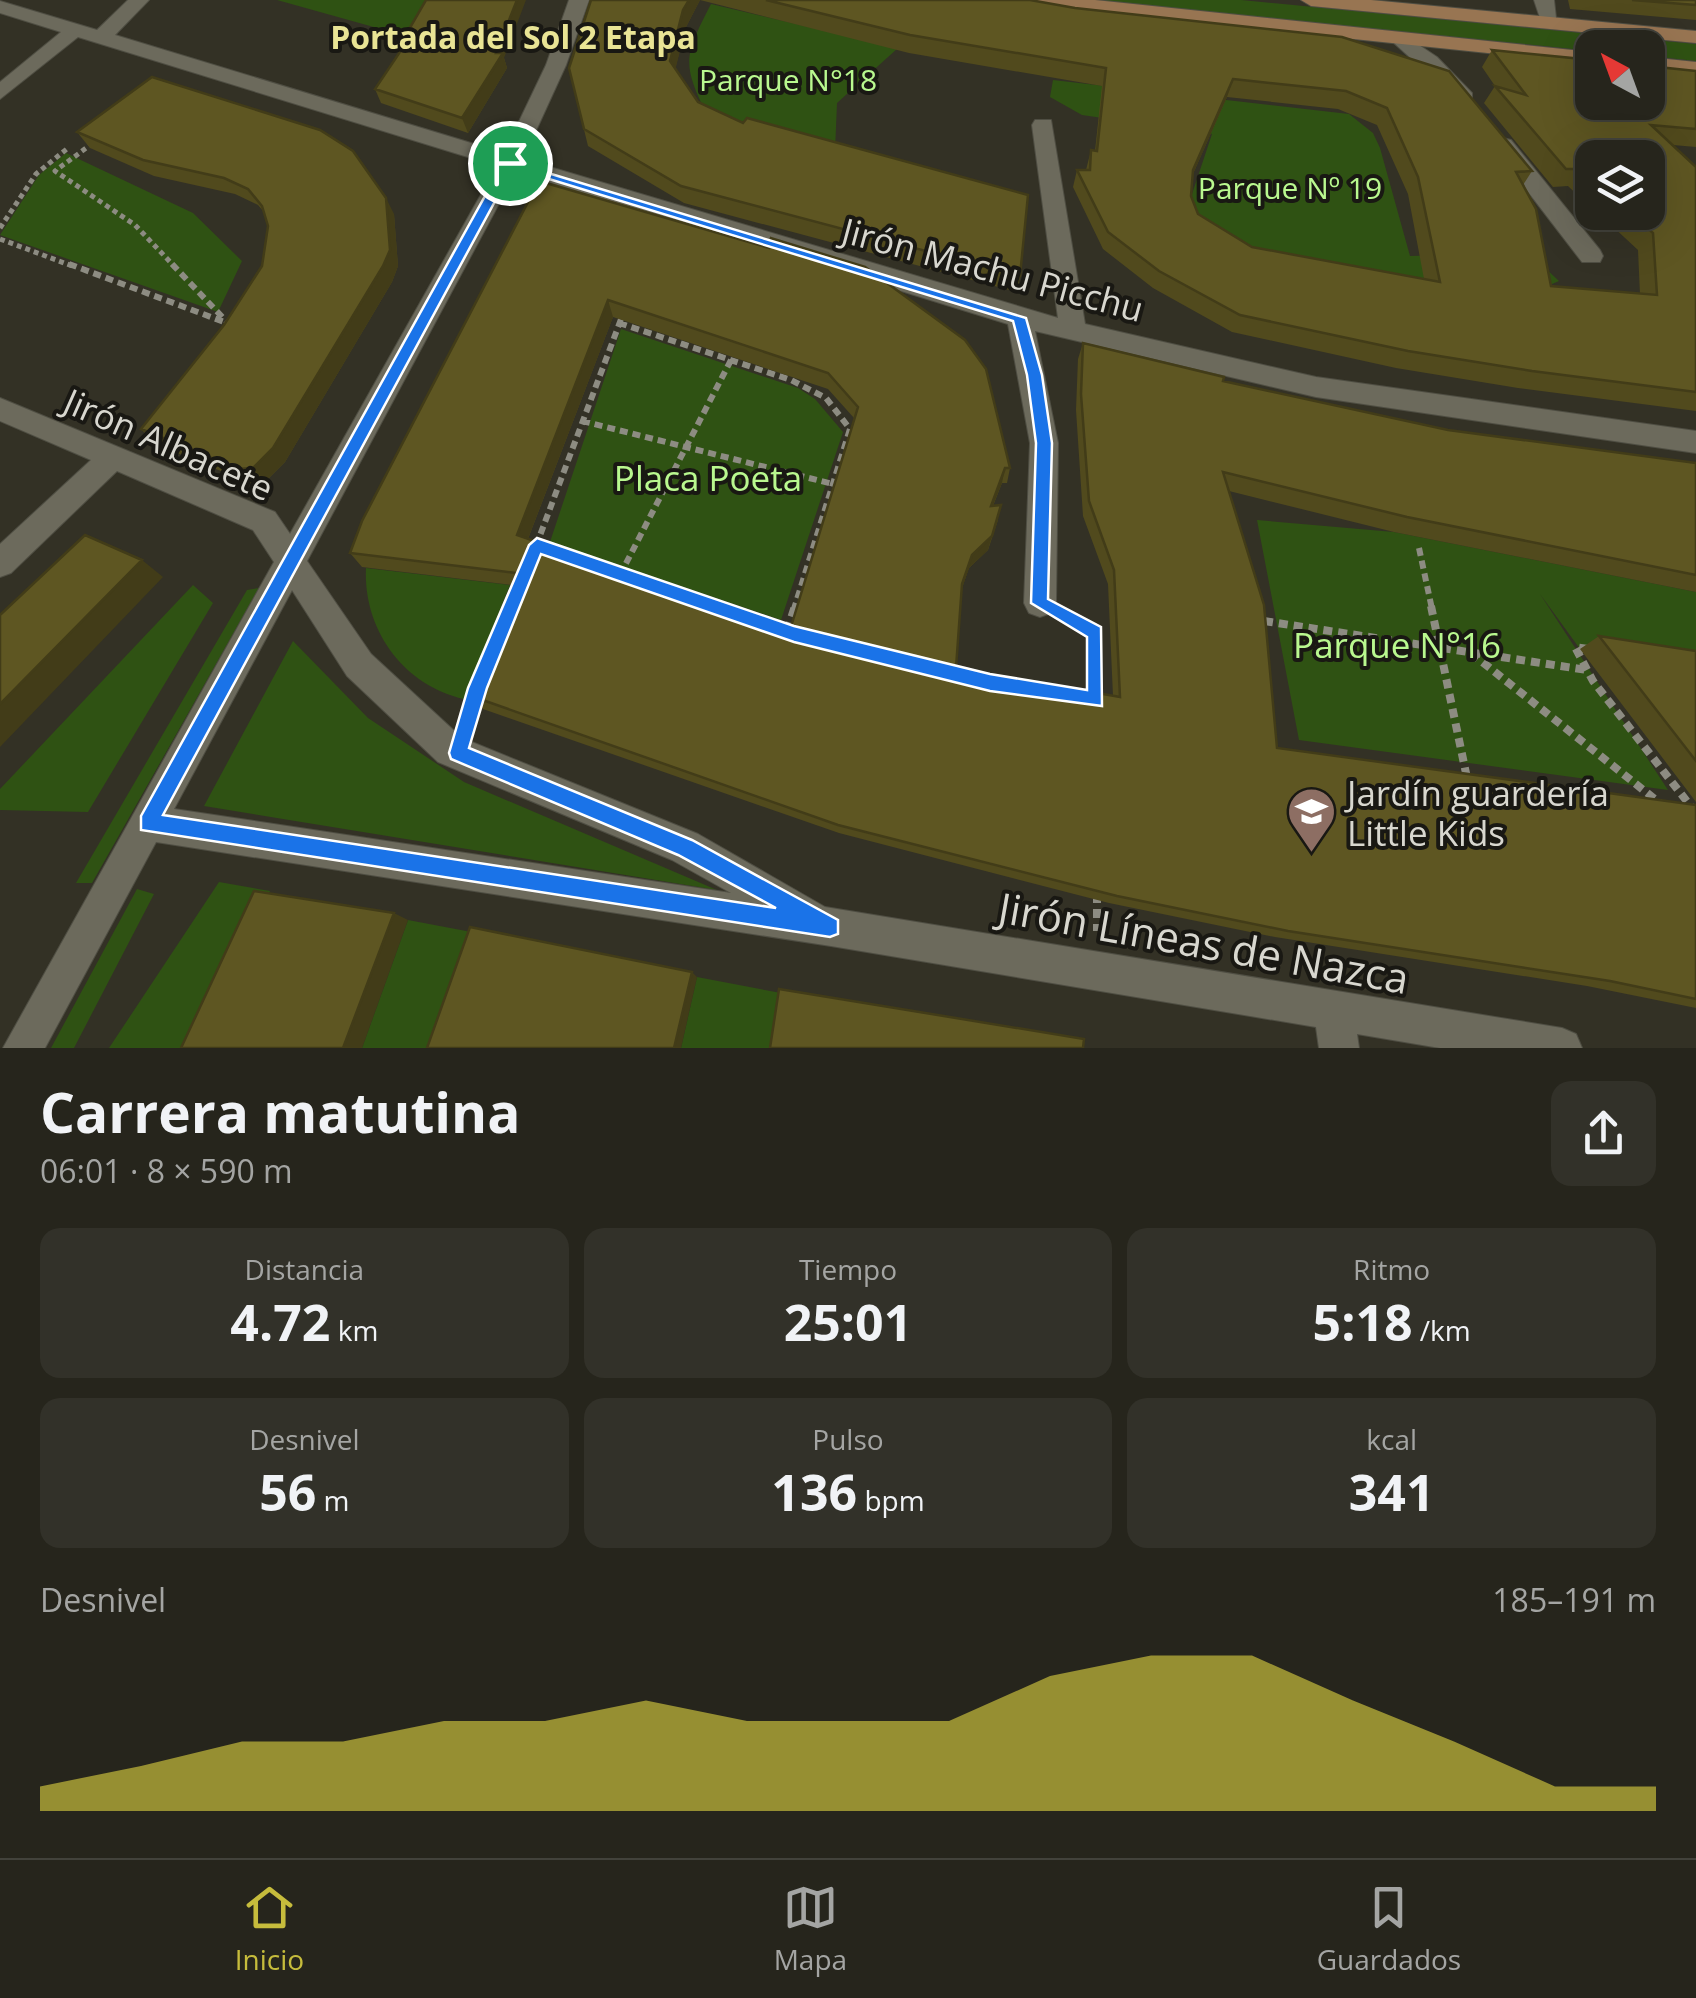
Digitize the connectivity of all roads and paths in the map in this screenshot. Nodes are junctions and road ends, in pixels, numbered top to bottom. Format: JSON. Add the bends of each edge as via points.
{"nodes":[{"id":1,"x":139,"y":0,"type":"edge"},
{"id":2,"x":578,"y":0,"type":"edge"},
{"id":3,"x":1040,"y":0,"type":"edge"},
{"id":4,"x":1312,"y":0,"type":"edge"},
{"id":5,"x":1320,"y":0,"type":"edge"},
{"id":6,"x":1544,"y":0,"type":"edge"},
{"id":7,"x":0,"y":8,"type":"edge"},
{"id":8,"x":1550,"y":23,"type":"junction"},
{"id":9,"x":76,"y":30,"type":"junction"},
{"id":10,"x":1696,"y":36,"type":"edge"},
{"id":11,"x":102,"y":37,"type":"junction"},
{"id":12,"x":1401,"y":39,"type":"junction"},
{"id":13,"x":1575,"y":56,"type":"edge"},
{"id":14,"x":1665,"y":65,"type":"edge"},
{"id":15,"x":1696,"y":68,"type":"edge"},
{"id":16,"x":0,"y":93,"type":"edge"},
{"id":17,"x":1043,"y":126,"type":"dead end"},
{"id":18,"x":97,"y":140,"type":"edge"},
{"id":19,"x":68,"y":148,"type":"dead end"},
{"id":20,"x":510,"y":163,"type":"junction"},
{"id":21,"x":0,"y":228,"type":"edge"},
{"id":22,"x":0,"y":238,"type":"edge"},
{"id":23,"x":1591,"y":256,"type":"dead end"},
{"id":24,"x":627,"y":306,"type":"edge"},
{"id":25,"x":1019,"y":318,"type":"junction"},
{"id":26,"x":619,"y":324,"type":"junction"},
{"id":27,"x":1073,"y":330,"type":"junction"},
{"id":28,"x":730,"y":360,"type":"junction"},
{"id":29,"x":0,"y":409,"type":"edge"},
{"id":30,"x":582,"y":421,"type":"junction"},
{"id":31,"x":1696,"y":442,"type":"edge"},
{"id":32,"x":686,"y":448,"type":"junction"},
{"id":33,"x":112,"y":458,"type":"junction"},
{"id":34,"x":833,"y":484,"type":"junction"},
{"id":35,"x":537,"y":545,"type":"junction"},
{"id":36,"x":1418,"y":548,"type":"dead end"},
{"id":37,"x":554,"y":551,"type":"edge"},
{"id":38,"x":530,"y":563,"type":"edge"},
{"id":39,"x":0,"y":564,"type":"edge"},
{"id":40,"x":293,"y":564,"type":"junction"},
{"id":41,"x":604,"y":569,"type":"edge"},
{"id":42,"x":620,"y":574,"type":"junction"},
{"id":43,"x":639,"y":581,"type":"edge"},
{"id":44,"x":1040,"y":603,"type":"joint"},
{"id":45,"x":1264,"y":621,"type":"edge"},
{"id":46,"x":771,"y":626,"type":"edge"},
{"id":47,"x":1439,"y":644,"type":"junction"},
{"id":48,"x":1468,"y":650,"type":"junction"},
{"id":49,"x":1592,"y":650,"type":"dead end"},
{"id":50,"x":1587,"y":670,"type":"junction"},
{"id":51,"x":478,"y":688,"type":"edge"},
{"id":52,"x":1078,"y":697,"type":"edge"},
{"id":53,"x":1096,"y":700,"type":"junction"},
{"id":54,"x":1096,"y":720,"type":"edge"},
{"id":55,"x":458,"y":753,"type":"junction"},
{"id":56,"x":1449,"y":781,"type":"edge"},
{"id":57,"x":1696,"y":813,"type":"edge"},
{"id":58,"x":1696,"y":821,"type":"edge"},
{"id":59,"x":148,"y":823,"type":"junction"},
{"id":60,"x":1097,"y":875,"type":"edge"},
{"id":61,"x":830,"y":927,"type":"junction"},
{"id":62,"x":1098,"y":972,"type":"junction"},
{"id":63,"x":1336,"y":1030,"type":"edge"},
{"id":64,"x":23,"y":1048,"type":"edge"},
{"id":65,"x":1562,"y":1048,"type":"edge"}],
"edges":[{"from":1,"to":11,"type":"street"},
{"from":2,"to":20,"type":"street"},
{"from":3,"to":12,"type":"main road"},
{"from":4,"to":5,"type":"main road"},
{"from":5,"to":8,"type":"main road"},
{"from":6,"to":8,"type":"street"},
{"from":7,"to":9,"type":"street","name":"Jirón Machu Picchu"},
{"from":8,"to":10,"type":"main road"},
{"from":9,"to":11,"type":"street","name":"Jirón Machu Picchu"},
{"from":9,"to":16,"type":"street"},
{"from":11,"to":20,"type":"street","name":"Jirón Machu Picchu"},
{"from":12,"to":13,"type":"main road"},
{"from":12,"to":23,"type":"street","via":[[1462,93]]},
{"from":14,"to":15,"type":"main road"},
{"from":17,"to":27,"type":"street"},
{"from":18,"to":22,"type":"path","via":[[55,171],[135,226],[228,323]]},
{"from":19,"to":21,"type":"path","via":[[36,174]]},
{"from":20,"to":25,"type":"street","name":"Jirón Machu Picchu"},
{"from":20,"to":40,"type":"street"},
{"from":24,"to":26,"type":"path"},
{"from":25,"to":27,"type":"street","name":"Jirón Machu Picchu"},
{"from":25,"to":44,"type":"street","via":[[1044,443]]},
{"from":26,"to":28,"type":"path"},
{"from":26,"to":30,"type":"path"},
{"from":27,"to":31,"type":"street","name":"Jirón Machu Picchu","via":[[1316,387]]},
{"from":28,"to":32,"type":"path"},
{"from":28,"to":34,"type":"path","via":[[826,398],[850,429]]},
{"from":29,"to":33,"type":"street","name":"Jirón Albacete"},
{"from":30,"to":32,"type":"path"},
{"from":30,"to":35,"type":"path"},
{"from":32,"to":34,"type":"path"},
{"from":32,"to":42,"type":"path"},
{"from":33,"to":39,"type":"street"},
{"from":33,"to":40,"type":"street","name":"Jirón Albacete","via":[[264,521]]},
{"from":34,"to":46,"type":"path","via":[[790,632]]},
{"from":35,"to":37,"type":"path"},
{"from":35,"to":38,"type":"path"},
{"from":36,"to":47,"type":"path"},
{"from":40,"to":55,"type":"street","name":"Jirón Líneas de Nazca","via":[[359,665]]},
{"from":40,"to":59,"type":"street"},
{"from":41,"to":42,"type":"path"},
{"from":42,"to":43,"type":"path"},
{"from":44,"to":53,"type":"path","via":[[1095,632]]},
{"from":45,"to":47,"type":"path"},
{"from":47,"to":48,"type":"path"},
{"from":47,"to":56,"type":"path","via":[[1468,784]]},
{"from":48,"to":50,"type":"path"},
{"from":48,"to":58,"type":"path","via":[[1677,818]]},
{"from":49,"to":50,"type":"path","via":[[1576,647]]},
{"from":50,"to":57,"type":"path"},
{"from":51,"to":55,"type":"path"},
{"from":52,"to":53,"type":"path"},
{"from":53,"to":54,"type":"path"},
{"from":55,"to":61,"type":"street","name":"Jirón Líneas de Nazca","via":[[685,848]]},
{"from":59,"to":61,"type":"street","name":"Jirón Líneas de Nazca"},
{"from":59,"to":64,"type":"street"},
{"from":60,"to":62,"type":"path"},
{"from":61,"to":62,"type":"street","name":"Jirón Líneas de Nazca"},
{"from":62,"to":63,"type":"street","name":"Jirón Líneas de Nazca"},
{"from":63,"to":65,"type":"street","name":"Jirón Líneas de Nazca"}]}
